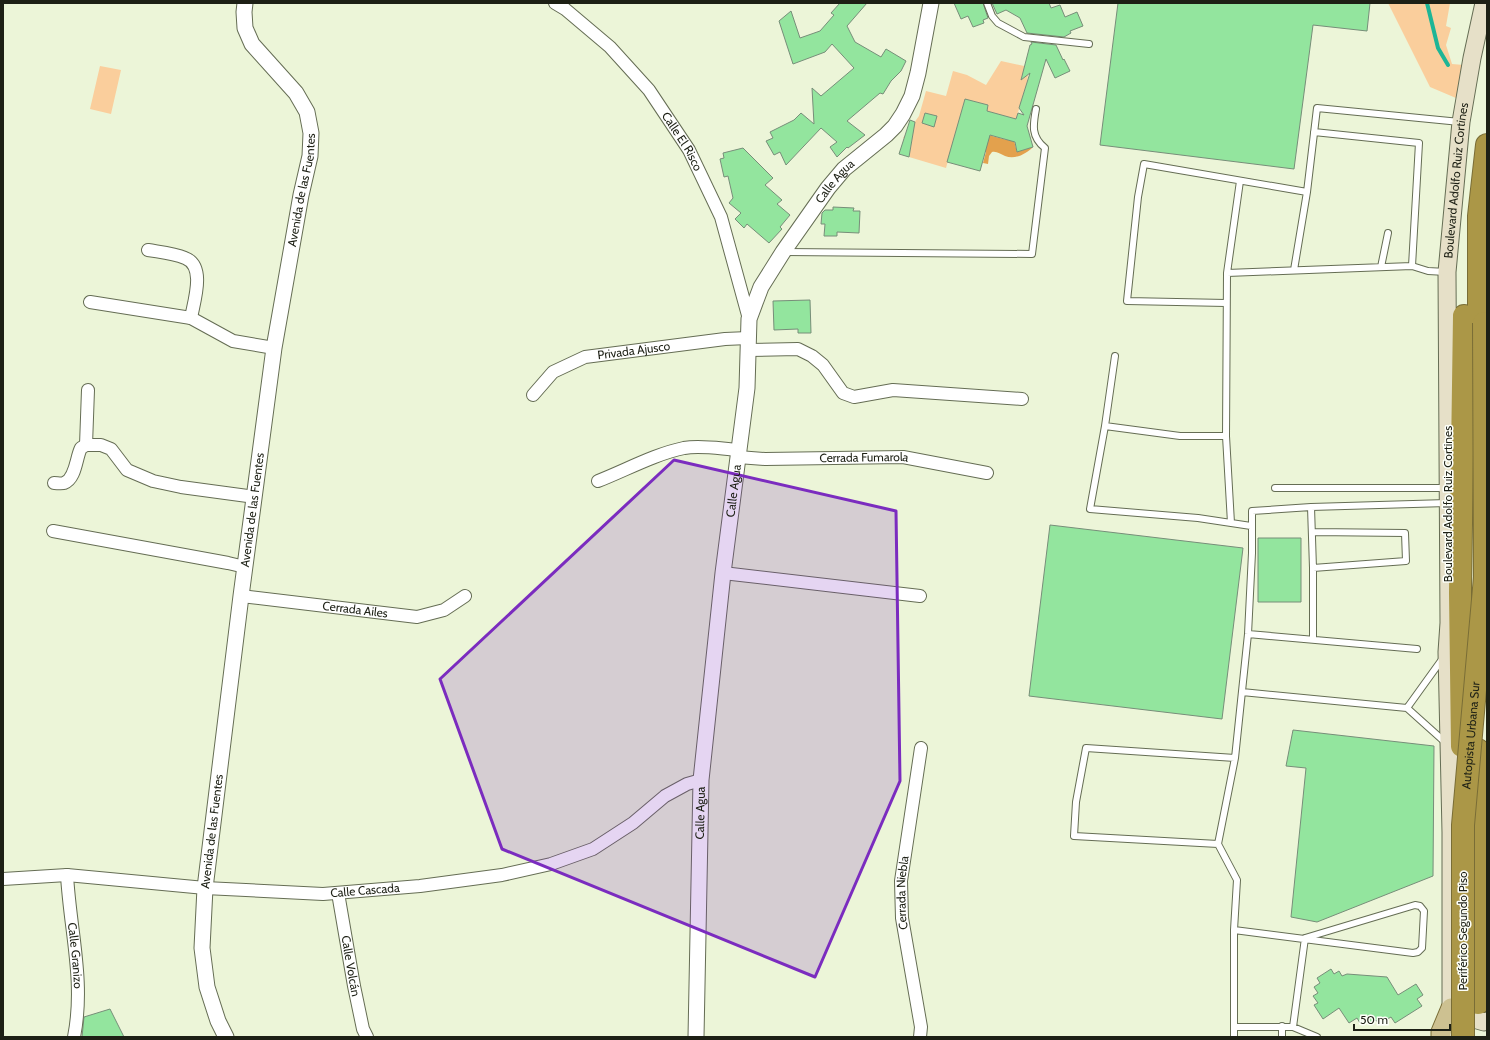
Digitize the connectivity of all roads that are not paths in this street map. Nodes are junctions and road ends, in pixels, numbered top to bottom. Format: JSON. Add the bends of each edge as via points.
{"nodes":[{"id":1,"x":245,"y":3,"type":"edge"},
{"id":2,"x":555,"y":3,"type":"edge"},
{"id":3,"x":931,"y":3,"type":"edge"},
{"id":4,"x":987,"y":3,"type":"edge"},
{"id":5,"x":1484,"y":3,"type":"edge"},
{"id":6,"x":1089,"y":44,"type":"dead end"},
{"id":7,"x":1036,"y":109,"type":"dead end"},
{"id":8,"x":1461,"y":122,"type":"junction"},
{"id":9,"x":1314,"y":132,"type":"junction"},
{"id":10,"x":1487,"y":145,"type":"edge"},
{"id":11,"x":1240,"y":181,"type":"junction"},
{"id":12,"x":1307,"y":192,"type":"junction"},
{"id":13,"x":1479,"y":216,"type":"junction"},
{"id":14,"x":1388,"y":233,"type":"dead end"},
{"id":15,"x":148,"y":250,"type":"dead end"},
{"id":16,"x":783,"y":252,"type":"junction"},
{"id":17,"x":1487,"y":262,"type":"edge"},
{"id":18,"x":1412,"y":266,"type":"junction"},
{"id":19,"x":1381,"y":267,"type":"junction"},
{"id":20,"x":1294,"y":270,"type":"junction"},
{"id":21,"x":1447,"y":272,"type":"junction"},
{"id":22,"x":1227,"y":273,"type":"junction"},
{"id":23,"x":90,"y":302,"type":"dead end"},
{"id":24,"x":1226,"y":303,"type":"junction"},
{"id":25,"x":192,"y":318,"type":"junction"},
{"id":26,"x":750,"y":319,"type":"junction"},
{"id":27,"x":748,"y":344,"type":"junction"},
{"id":28,"x":274,"y":348,"type":"junction"},
{"id":29,"x":1115,"y":356,"type":"dead end"},
{"id":30,"x":88,"y":390,"type":"dead end"},
{"id":31,"x":533,"y":395,"type":"dead end"},
{"id":32,"x":1022,"y":399,"type":"dead end"},
{"id":33,"x":1105,"y":426,"type":"junction"},
{"id":34,"x":1226,"y":436,"type":"junction"},
{"id":35,"x":86,"y":445,"type":"junction"},
{"id":36,"x":739,"y":454,"type":"junction"},
{"id":37,"x":987,"y":473,"type":"dead end"},
{"id":38,"x":598,"y":481,"type":"dead end"},
{"id":39,"x":54,"y":483,"type":"dead end"},
{"id":40,"x":1275,"y":488,"type":"dead end"},
{"id":41,"x":1448,"y":495,"type":"junction"},
{"id":42,"x":255,"y":497,"type":"junction"},
{"id":43,"x":1311,"y":507,"type":"junction"},
{"id":44,"x":1230,"y":523,"type":"junction"},
{"id":45,"x":1251,"y":526,"type":"junction"},
{"id":46,"x":53,"y":531,"type":"dead end"},
{"id":47,"x":1313,"y":532,"type":"junction"},
{"id":48,"x":246,"y":567,"type":"junction"},
{"id":49,"x":1313,"y":568,"type":"junction"},
{"id":50,"x":724,"y":573,"type":"junction"},
{"id":51,"x":241,"y":596,"type":"junction"},
{"id":52,"x":465,"y":596,"type":"dead end"},
{"id":53,"x":920,"y":596,"type":"dead end"},
{"id":54,"x":1248,"y":634,"type":"junction"},
{"id":55,"x":1313,"y":639,"type":"junction"},
{"id":56,"x":1417,"y":649,"type":"dead end"},
{"id":57,"x":1447,"y":652,"type":"junction"},
{"id":58,"x":1242,"y":692,"type":"junction"},
{"id":59,"x":1407,"y":708,"type":"junction"},
{"id":60,"x":1449,"y":744,"type":"junction"},
{"id":61,"x":921,"y":748,"type":"dead end"},
{"id":62,"x":1235,"y":758,"type":"junction"},
{"id":63,"x":701,"y":780,"type":"junction"},
{"id":64,"x":1463,"y":825,"type":"junction"},
{"id":65,"x":1218,"y":844,"type":"junction"},
{"id":66,"x":67,"y":875,"type":"junction"},
{"id":67,"x":3,"y":879,"type":"edge"},
{"id":68,"x":205,"y":888,"type":"junction"},
{"id":69,"x":338,"y":893,"type":"junction"},
{"id":70,"x":1234,"y":930,"type":"junction"},
{"id":71,"x":1305,"y":938,"type":"junction"},
{"id":72,"x":1451,"y":1008,"type":"junction"},
{"id":73,"x":1482,"y":1012,"type":"edge"},
{"id":74,"x":1282,"y":1026,"type":"junction"},
{"id":75,"x":1235,"y":1027,"type":"junction"},
{"id":76,"x":1293,"y":1027,"type":"junction"},
{"id":77,"x":74,"y":1037,"type":"edge"},
{"id":78,"x":226,"y":1037,"type":"edge"},
{"id":79,"x":367,"y":1037,"type":"edge"},
{"id":80,"x":696,"y":1037,"type":"edge"},
{"id":81,"x":920,"y":1037,"type":"edge"},
{"id":82,"x":1234,"y":1037,"type":"edge"},
{"id":83,"x":1282,"y":1037,"type":"edge"},
{"id":84,"x":1317,"y":1037,"type":"edge"},
{"id":85,"x":1441,"y":1037,"type":"edge"},
{"id":86,"x":1451,"y":1037,"type":"edge"},
{"id":87,"x":1463,"y":1037,"type":"edge"}],
"edges":[{"from":1,"to":28,"type":"street","name":"Avenida de las Fuentes","via":[[245,28],[252,44],[296,93],[307,112],[311,133],[310,156]]},
{"from":2,"to":26,"type":"street","name":"Calle El Risco","via":[[610,48],[649,90],[689,150],[721,217]]},
{"from":3,"to":16,"type":"street","name":"Calle Agua","via":[[918,73],[912,96],[903,114],[886,136],[844,169]]},
{"from":4,"to":6,"type":"lane","via":[[998,23],[1024,37]]},
{"from":5,"to":8,"type":"main road","name":"Boulevard Adolfo Ruiz Cortines"},
{"from":7,"to":16,"type":"lane","via":[[1033,129],[1037,140],[1045,148],[1032,254]]},
{"from":8,"to":9,"type":"lane","via":[[1317,108]]},
{"from":8,"to":21,"type":"main road","name":"Boulevard Adolfo Ruiz Cortines"},
{"from":9,"to":12,"type":"lane"},
{"from":9,"to":18,"type":"lane","via":[[1419,143]]},
{"from":10,"to":13,"type":"highway"},
{"from":11,"to":12,"type":"lane"},
{"from":11,"to":22,"type":"lane"},
{"from":11,"to":24,"type":"lane","via":[[1144,164],[1130,266],[1127,301]]},
{"from":12,"to":20,"type":"lane"},
{"from":13,"to":64,"type":"highway","bridge":true,"via":[[1466,272],[1463,334],[1460,593]]},
{"from":13,"to":73,"type":"highway"},
{"from":14,"to":19,"type":"lane"},
{"from":15,"to":25,"type":"street","via":[[186,258],[193,265],[197,273]]},
{"from":16,"to":26,"type":"street","name":"Calle Agua","via":[[761,288]]},
{"from":17,"to":64,"type":"highway","name":"Autopista Urbana Sur","bridge":true,"via":[[1484,322],[1485,577]]},
{"from":18,"to":19,"type":"lane"},
{"from":18,"to":21,"type":"lane","via":[[1428,271]]},
{"from":19,"to":20,"type":"lane"},
{"from":20,"to":22,"type":"lane"},
{"from":21,"to":41,"type":"main road","name":"Boulevard Adolfo Ruiz Cortines"},
{"from":22,"to":24,"type":"lane"},
{"from":23,"to":25,"type":"street"},
{"from":24,"to":34,"type":"lane"},
{"from":25,"to":28,"type":"street","via":[[233,341]]},
{"from":26,"to":27,"type":"street","name":"Calle Agua"},
{"from":27,"to":31,"type":"street","name":"Privada Ajusco","via":[[725,339],[585,357],[553,372]]},
{"from":27,"to":32,"type":"street","name":"Privada Ajusco","via":[[798,349],[812,356],[843,392],[854,397],[893,390]]},
{"from":27,"to":36,"type":"street","name":"Calle Agua","via":[[747,388]]},
{"from":28,"to":42,"type":"street","name":"Avenida de las Fuentes"},
{"from":29,"to":33,"type":"lane"},
{"from":30,"to":35,"type":"street"},
{"from":33,"to":34,"type":"lane","via":[[1180,436]]},
{"from":33,"to":44,"type":"lane","via":[[1090,509]]},
{"from":34,"to":44,"type":"lane"},
{"from":35,"to":39,"type":"street","via":[[78,453],[69,480]]},
{"from":35,"to":42,"type":"street","via":[[101,445],[111,449],[126,470],[153,481]]},
{"from":36,"to":37,"type":"street","name":"Cerrada Fumarola","via":[[766,459],[903,457]]},
{"from":36,"to":38,"type":"street","name":"Cerrada Fumarola","via":[[698,447],[684,448]]},
{"from":36,"to":50,"type":"street","name":"Calle Agua"},
{"from":40,"to":41,"type":"lane"},
{"from":41,"to":43,"type":"lane"},
{"from":41,"to":57,"type":"main road","name":"Boulevard Adolfo Ruiz Cortines"},
{"from":42,"to":48,"type":"street","name":"Avenida de las Fuentes"},
{"from":43,"to":45,"type":"lane","via":[[1252,511]]},
{"from":43,"to":47,"type":"lane"},
{"from":44,"to":45,"type":"lane"},
{"from":45,"to":54,"type":"lane"},
{"from":46,"to":48,"type":"street"},
{"from":47,"to":49,"type":"lane"},
{"from":47,"to":49,"type":"lane","via":[[1405,533],[1406,561]]},
{"from":48,"to":51,"type":"street","name":"Avenida de las Fuentes"},
{"from":49,"to":55,"type":"lane"},
{"from":50,"to":53,"type":"street"},
{"from":50,"to":63,"type":"street","name":"Calle Agua"},
{"from":51,"to":52,"type":"street","name":"Cerrada Ailes","via":[[417,617],[444,610]]},
{"from":51,"to":68,"type":"street","name":"Avenida de las Fuentes"},
{"from":54,"to":55,"type":"lane"},
{"from":54,"to":58,"type":"lane"},
{"from":55,"to":56,"type":"lane"},
{"from":57,"to":59,"type":"lane"},
{"from":57,"to":60,"type":"main road","name":"Boulevard Adolfo Ruiz Cortines"},
{"from":58,"to":59,"type":"lane"},
{"from":58,"to":62,"type":"lane"},
{"from":59,"to":60,"type":"lane"},
{"from":60,"to":72,"type":"main road","name":"Boulevard Adolfo Ruiz Cortines"},
{"from":61,"to":81,"type":"street","name":"Cerrada Niebla","via":[[901,881],[902,918],[921,1027]]},
{"from":62,"to":65,"type":"lane"},
{"from":62,"to":65,"type":"lane","via":[[1086,748],[1076,802],[1074,836]]},
{"from":63,"to":69,"type":"street","name":"Calle Cascada","via":[[687,784],[665,796],[633,823],[593,848],[551,864],[502,875]]},
{"from":63,"to":80,"type":"street","name":"Calle Agua"},
{"from":64,"to":87,"type":"highway","name":"Periférico Segundo Piso","bridge":true},
{"from":65,"to":70,"type":"lane","via":[[1237,880]]},
{"from":66,"to":67,"type":"street","name":"Calle Cascada"},
{"from":66,"to":68,"type":"street","name":"Calle Cascada"},
{"from":66,"to":77,"type":"street","name":"Calle Granizo","via":[[78,972],[78,1018]]},
{"from":68,"to":69,"type":"street","name":"Calle Cascada"},
{"from":68,"to":78,"type":"street","name":"Avenida de las Fuentes","via":[[202,948],[207,987]]},
{"from":69,"to":79,"type":"street","name":"Calle Volcán","via":[[354,986]]},
{"from":70,"to":71,"type":"lane"},
{"from":70,"to":75,"type":"lane"},
{"from":71,"to":71,"type":"lane","via":[[1418,952],[1422,948],[1424,911],[1415,905]]},
{"from":71,"to":76,"type":"lane"},
{"from":72,"to":73,"type":"main road","via":[[1467,1017]]},
{"from":72,"to":85,"type":"main road"},
{"from":72,"to":86,"type":"main road","name":"Boulevard Adolfo Ruiz Cortines"},
{"from":74,"to":75,"type":"lane"},
{"from":74,"to":76,"type":"lane"},
{"from":74,"to":83,"type":"lane"},
{"from":75,"to":82,"type":"lane"},
{"from":76,"to":84,"type":"lane"}]}
